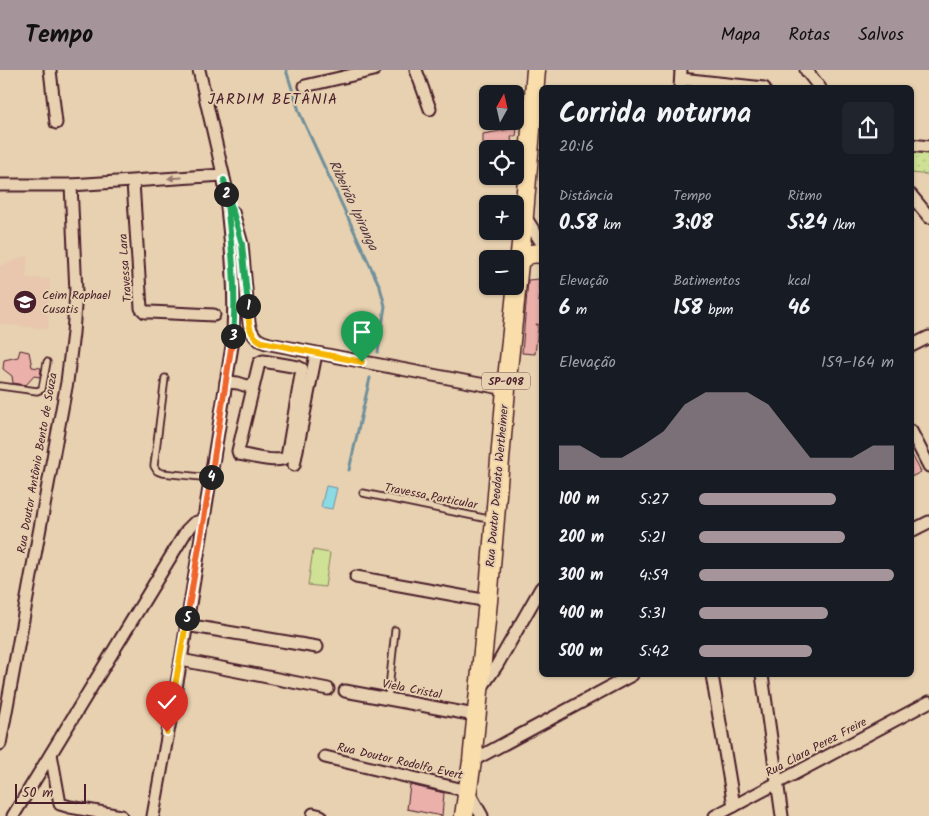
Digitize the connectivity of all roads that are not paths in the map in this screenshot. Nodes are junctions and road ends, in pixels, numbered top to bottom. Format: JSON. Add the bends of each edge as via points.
{"nodes":[{"id":1,"x":50,"y":70,"type":"edge"},
{"id":2,"x":200,"y":70,"type":"edge"},
{"id":3,"x":374,"y":70,"type":"edge"},
{"id":4,"x":416,"y":70,"type":"edge"},
{"id":5,"x":536,"y":70,"type":"edge"},
{"id":6,"x":806,"y":70,"type":"edge"},
{"id":7,"x":681,"y":79,"type":"edge"},
{"id":8,"x":736,"y":85,"type":"edge"},
{"id":9,"x":818,"y":85,"type":"edge"},
{"id":10,"x":305,"y":86,"type":"dead end"},
{"id":11,"x":430,"y":109,"type":"dead end"},
{"id":12,"x":56,"y":123,"type":"dead end"},
{"id":13,"x":914,"y":145,"type":"edge"},
{"id":14,"x":929,"y":147,"type":"edge"},
{"id":15,"x":224,"y":177,"type":"junction"},
{"id":16,"x":133,"y":182,"type":"junction"},
{"id":17,"x":71,"y":185,"type":"junction"},
{"id":18,"x":0,"y":186,"type":"edge"},
{"id":19,"x":914,"y":200,"type":"edge"},
{"id":20,"x":524,"y":215,"type":"joint"},
{"id":21,"x":929,"y":217,"type":"edge"},
{"id":22,"x":539,"y":239,"type":"edge"},
{"id":23,"x":539,"y":254,"type":"edge"},
{"id":24,"x":524,"y":257,"type":"edge"},
{"id":25,"x":516,"y":295,"type":"edge"},
{"id":26,"x":214,"y":315,"type":"dead end"},
{"id":27,"x":929,"y":336,"type":"edge"},
{"id":28,"x":914,"y":344,"type":"edge"},
{"id":29,"x":316,"y":354,"type":"junction"},
{"id":30,"x":47,"y":362,"type":"dead end"},
{"id":31,"x":165,"y":378,"type":"dead end"},
{"id":32,"x":226,"y":382,"type":"junction"},
{"id":33,"x":0,"y":386,"type":"edge"},
{"id":34,"x":253,"y":388,"type":"junction"},
{"id":35,"x":506,"y":389,"type":"junction"},
{"id":36,"x":914,"y":437,"type":"edge"},
{"id":37,"x":294,"y":465,"type":"dead end"},
{"id":38,"x":929,"y":466,"type":"edge"},
{"id":39,"x":211,"y":478,"type":"junction"},
{"id":40,"x":363,"y":493,"type":"dead end"},
{"id":41,"x":204,"y":520,"type":"junction"},
{"id":42,"x":494,"y":520,"type":"junction"},
{"id":43,"x":929,"y":522,"type":"edge"},
{"id":44,"x":914,"y":530,"type":"edge"},
{"id":45,"x":356,"y":577,"type":"dead end"},
{"id":46,"x":539,"y":592,"type":"edge"},
{"id":47,"x":488,"y":601,"type":"junction"},
{"id":48,"x":186,"y":625,"type":"junction"},
{"id":49,"x":395,"y":630,"type":"dead end"},
{"id":50,"x":317,"y":647,"type":"dead end"},
{"id":51,"x":181,"y":660,"type":"junction"},
{"id":52,"x":628,"y":677,"type":"edge"},
{"id":53,"x":712,"y":677,"type":"edge"},
{"id":54,"x":762,"y":677,"type":"edge"},
{"id":55,"x":6,"y":681,"type":"edge"},
{"id":56,"x":328,"y":689,"type":"dead end"},
{"id":57,"x":345,"y":691,"type":"dead end"},
{"id":58,"x":477,"y":693,"type":"junction"},
{"id":59,"x":388,"y":698,"type":"junction"},
{"id":60,"x":929,"y":702,"type":"edge"},
{"id":61,"x":475,"y":715,"type":"junction"},
{"id":62,"x":0,"y":744,"type":"edge"},
{"id":63,"x":51,"y":754,"type":"junction"},
{"id":64,"x":325,"y":757,"type":"dead end"},
{"id":65,"x":472,"y":761,"type":"junction"},
{"id":66,"x":777,"y":783,"type":"junction"},
{"id":67,"x":468,"y":791,"type":"junction"},
{"id":68,"x":734,"y":806,"type":"junction"},
{"id":69,"x":13,"y":816,"type":"edge"},
{"id":70,"x":121,"y":816,"type":"edge"},
{"id":71,"x":153,"y":816,"type":"edge"},
{"id":72,"x":464,"y":816,"type":"edge"},
{"id":73,"x":482,"y":816,"type":"edge"},
{"id":74,"x":715,"y":816,"type":"edge"},
{"id":75,"x":782,"y":816,"type":"edge"}],
"edges":[{"from":1,"to":12,"type":"street"},
{"from":2,"to":15,"type":"street"},
{"from":3,"to":10,"type":"street"},
{"from":4,"to":11,"type":"street"},
{"from":5,"to":20,"type":"main road","name":"Rua Doutor Deodato Wertheimer","number":"SP-098"},
{"from":6,"to":9,"type":"street"},
{"from":7,"to":8,"type":"street"},
{"from":13,"to":14,"type":"street"},
{"from":15,"to":16,"type":"street","one_way":true},
{"from":15,"to":29,"type":"street","via":[[242,244],[251,331],[262,342]]},
{"from":15,"to":32,"type":"street","via":[[235,316]]},
{"from":16,"to":17,"type":"street"},
{"from":16,"to":26,"type":"street","name":"Travessa Lara","via":[[141,308],[145,312]]},
{"from":17,"to":18,"type":"street"},
{"from":17,"to":55,"type":"street","name":"Rua Doutor Antônio Bento de Souza","via":[[76,292],[67,382]]},
{"from":19,"to":21,"type":"street"},
{"from":20,"to":22,"type":"street"},
{"from":23,"to":24,"type":"main road"},
{"from":25,"to":35,"type":"main road","name":"Rua Doutor Deodato Wertheimer","number":"SP-098"},
{"from":27,"to":28,"type":"street"},
{"from":29,"to":35,"type":"street"},
{"from":29,"to":37,"type":"street"},
{"from":30,"to":33,"type":"lane","via":[[42,389]]},
{"from":31,"to":39,"type":"lane","via":[[154,466],[162,473]]},
{"from":32,"to":34,"type":"street"},
{"from":32,"to":39,"type":"street"},
{"from":34,"to":34,"type":"street","via":[[263,361],[302,369],[284,460],[239,454]]},
{"from":35,"to":42,"type":"main road","name":"Rua Doutor Deodato Wertheimer","number":"SP-098"},
{"from":36,"to":38,"type":"street"},
{"from":39,"to":41,"type":"street"},
{"from":40,"to":42,"type":"lane","name":"Travessa Particular"},
{"from":41,"to":48,"type":"street"},
{"from":41,"to":63,"type":"street","via":[[186,530]]},
{"from":42,"to":47,"type":"main road","name":"Rua Doutor Deodato Wertheimer","number":"SP-098"},
{"from":43,"to":44,"type":"street"},
{"from":45,"to":47,"type":"street"},
{"from":46,"to":58,"type":"street"},
{"from":47,"to":58,"type":"main road","name":"Rua Doutor Deodato Wertheimer","number":"SP-098"},
{"from":48,"to":50,"type":"street"},
{"from":48,"to":51,"type":"street"},
{"from":49,"to":59,"type":"lane"},
{"from":51,"to":56,"type":"street"},
{"from":51,"to":71,"type":"street"},
{"from":52,"to":65,"type":"street"},
{"from":53,"to":68,"type":"street"},
{"from":54,"to":66,"type":"street"},
{"from":55,"to":62,"type":"street","name":"Rua Doutor Antônio Bento de Souza"},
{"from":57,"to":59,"type":"street","name":"Viela Cristal"},
{"from":58,"to":61,"type":"main road","number":"SP-098"},
{"from":59,"to":61,"type":"street","name":"Viela Cristal"},
{"from":60,"to":66,"type":"street","name":"Rua Clara Perez Freire"},
{"from":61,"to":65,"type":"main road","number":"SP-098"},
{"from":63,"to":69,"type":"street"},
{"from":63,"to":70,"type":"street","via":[[60,804]]},
{"from":64,"to":67,"type":"street","name":"Rua Doutor Rodolfo Evert"},
{"from":65,"to":67,"type":"main road","number":"SP-098"},
{"from":66,"to":68,"type":"street","name":"Rua Clara Perez Freire"},
{"from":66,"to":75,"type":"street"},
{"from":67,"to":72,"type":"main road","number":"SP-098"},
{"from":67,"to":73,"type":"street"},
{"from":68,"to":74,"type":"street","name":"Rua Clara Perez Freire"}]}
